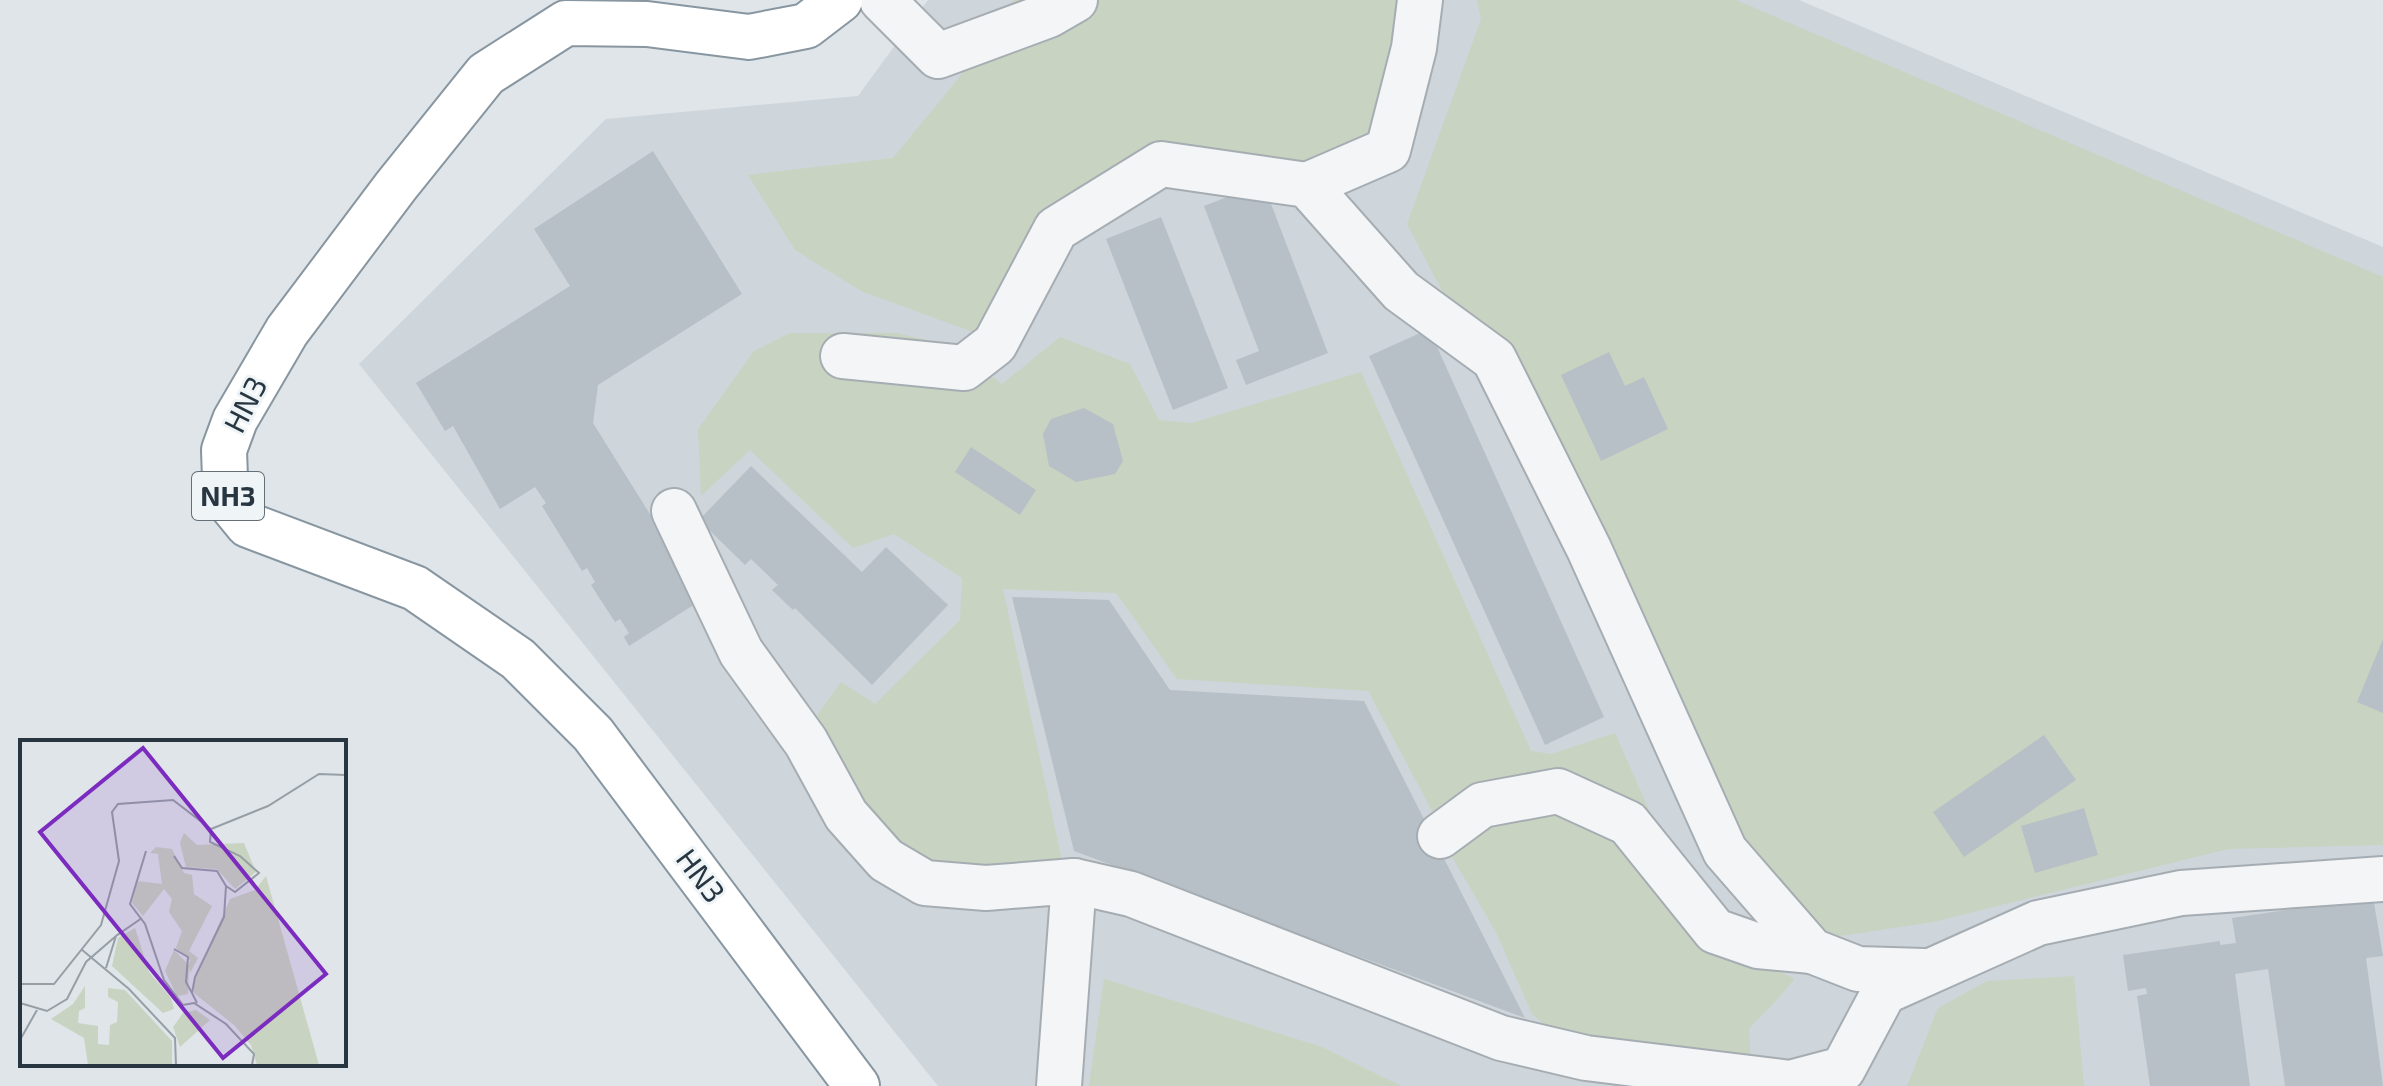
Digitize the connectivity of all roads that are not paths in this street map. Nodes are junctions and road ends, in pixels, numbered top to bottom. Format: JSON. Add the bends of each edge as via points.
{"nodes":[{"id":1,"x":840,"y":0,"type":"edge"},
{"id":2,"x":882,"y":0,"type":"edge"},
{"id":3,"x":1075,"y":0,"type":"edge"},
{"id":4,"x":1420,"y":0,"type":"edge"},
{"id":5,"x":1307,"y":185,"type":"junction"},
{"id":6,"x":843,"y":356,"type":"dead end"},
{"id":7,"x":674,"y":511,"type":"dead end"},
{"id":8,"x":1440,"y":836,"type":"dead end"},
{"id":9,"x":2383,"y":879,"type":"edge"},
{"id":10,"x":1074,"y":881,"type":"junction"},
{"id":11,"x":1812,"y":951,"type":"junction"},
{"id":12,"x":1929,"y":971,"type":"junction"},
{"id":13,"x":857,"y":1086,"type":"edge"},
{"id":14,"x":1059,"y":1086,"type":"edge"}],
"edges":[{"from":1,"to":13,"type":"highway","name":"HN3","number":"NH3","via":[[806,26],[749,37],[647,24],[566,23],[486,74],[287,331],[235,420],[224,450],[230,503],[248,525],[415,588],[518,659],[593,734]]},
{"from":2,"to":3,"type":"street","via":[[938,56],[1049,15]]},
{"from":4,"to":5,"type":"street","via":[[1414,48],[1388,150]]},
{"from":5,"to":6,"type":"street","via":[[1161,164],[1056,229],[995,344],[964,368]]},
{"from":5,"to":11,"type":"street","via":[[1401,291],[1494,359],[1589,549],[1725,851]]},
{"from":7,"to":10,"type":"street","via":[[741,652],[806,742],[846,815],[886,860],[925,883],[986,888]]},
{"from":8,"to":11,"type":"street","via":[[1482,805],[1558,791],[1628,823],[1715,931],[1758,946]]},
{"from":9,"to":12,"type":"street","via":[[2181,893],[2038,923]]},
{"from":10,"to":12,"type":"street","via":[[1131,894],[1223,927],[1501,1038],[1586,1058],[1790,1083],[1843,1069],[1884,992]]},
{"from":10,"to":14,"type":"street"},
{"from":11,"to":12,"type":"street","via":[[1858,969]]}]}
